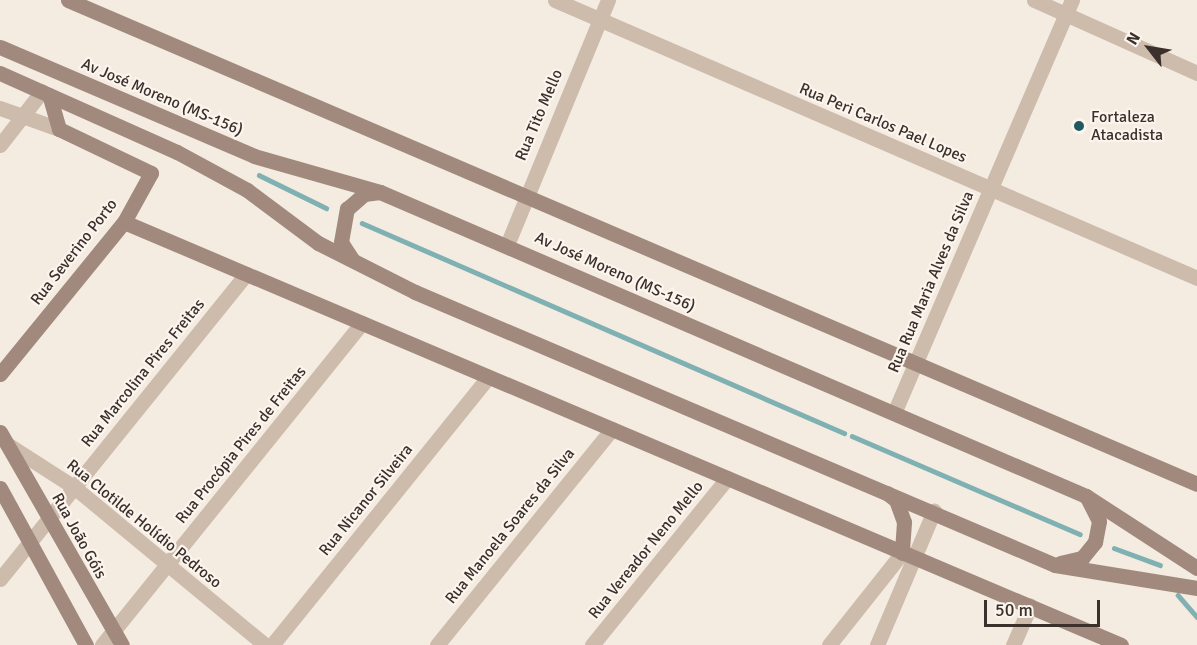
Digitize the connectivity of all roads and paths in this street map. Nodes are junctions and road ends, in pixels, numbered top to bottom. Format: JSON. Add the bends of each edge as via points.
{"nodes":[{"id":1,"x":68,"y":0,"type":"edge"},
{"id":2,"x":555,"y":0,"type":"edge"},
{"id":3,"x":608,"y":0,"type":"edge"},
{"id":4,"x":1034,"y":0,"type":"edge"},
{"id":5,"x":1069,"y":7,"type":"edge"},
{"id":6,"x":600,"y":20,"type":"junction"},
{"id":7,"x":0,"y":47,"type":"edge"},
{"id":8,"x":0,"y":73,"type":"edge"},
{"id":9,"x":1197,"y":74,"type":"edge"},
{"id":10,"x":46,"y":93,"type":"junction"},
{"id":11,"x":0,"y":108,"type":"edge"},
{"id":12,"x":23,"y":116,"type":"junction"},
{"id":13,"x":59,"y":129,"type":"junction"},
{"id":14,"x":0,"y":145,"type":"edge"},
{"id":15,"x":991,"y":189,"type":"junction"},
{"id":16,"x":380,"y":192,"type":"junction"},
{"id":17,"x":525,"y":193,"type":"junction"},
{"id":18,"x":124,"y":222,"type":"junction"},
{"id":19,"x":507,"y":245,"type":"junction"},
{"id":20,"x":353,"y":260,"type":"junction"},
{"id":21,"x":246,"y":274,"type":"junction"},
{"id":22,"x":1197,"y":278,"type":"edge"},
{"id":23,"x":362,"y":323,"type":"junction"},
{"id":24,"x":917,"y":362,"type":"junction"},
{"id":25,"x":0,"y":374,"type":"edge"},
{"id":26,"x":488,"y":377,"type":"junction"},
{"id":27,"x":894,"y":413,"type":"junction"},
{"id":28,"x":612,"y":429,"type":"junction"},
{"id":29,"x":3,"y":438,"type":"edge"},
{"id":30,"x":727,"y":478,"type":"junction"},
{"id":31,"x":1197,"y":484,"type":"edge"},
{"id":32,"x":74,"y":487,"type":"junction"},
{"id":33,"x":0,"y":488,"type":"edge"},
{"id":34,"x":885,"y":491,"type":"junction"},
{"id":35,"x":1086,"y":496,"type":"junction"},
{"id":36,"x":934,"y":512,"type":"junction"},
{"id":37,"x":48,"y":519,"type":"junction"},
{"id":38,"x":30,"y":542,"type":"junction"},
{"id":39,"x":909,"y":555,"type":"junction"},
{"id":40,"x":167,"y":564,"type":"junction"},
{"id":41,"x":1055,"y":565,"type":"junction"},
{"id":42,"x":1197,"y":568,"type":"edge"},
{"id":43,"x":0,"y":579,"type":"edge"},
{"id":44,"x":1197,"y":588,"type":"edge"},
{"id":45,"x":1030,"y":606,"type":"junction"},
{"id":46,"x":117,"y":639,"type":"edge"},
{"id":47,"x":86,"y":645,"type":"edge"},
{"id":48,"x":102,"y":645,"type":"edge"},
{"id":49,"x":265,"y":645,"type":"edge"},
{"id":50,"x":272,"y":645,"type":"edge"},
{"id":51,"x":437,"y":645,"type":"edge"},
{"id":52,"x":592,"y":645,"type":"edge"},
{"id":53,"x":829,"y":645,"type":"edge"},
{"id":54,"x":877,"y":645,"type":"edge"},
{"id":55,"x":1014,"y":645,"type":"edge"},
{"id":56,"x":1121,"y":645,"type":"edge"}],
"edges":[{"from":1,"to":17,"type":"street"},
{"from":2,"to":6,"type":"street","name":"Rua Peri Carlos Pael Lopes"},
{"from":3,"to":6,"type":"street","name":"Rua Tito Mello"},
{"from":4,"to":5,"type":"street"},
{"from":5,"to":9,"type":"street"},
{"from":5,"to":15,"type":"street","name":"Rua Rua Maria Alves da Silva"},
{"from":6,"to":15,"type":"street","name":"Rua Peri Carlos Pael Lopes"},
{"from":6,"to":17,"type":"street","name":"Rua Tito Mello"},
{"from":7,"to":16,"type":"street","name":"Av José Moreno (MS-156)","via":[[254,156]]},
{"from":8,"to":10,"type":"street"},
{"from":10,"to":12,"type":"street"},
{"from":10,"to":13,"type":"street"},
{"from":10,"to":20,"type":"street","via":[[248,190],[318,243]]},
{"from":11,"to":12,"type":"street"},
{"from":12,"to":13,"type":"street"},
{"from":12,"to":14,"type":"street"},
{"from":13,"to":18,"type":"street","name":"Rua Severino Porto","via":[[151,173]]},
{"from":15,"to":22,"type":"street","name":"Rua Peri Carlos Pael Lopes"},
{"from":15,"to":24,"type":"street","name":"Rua Rua Maria Alves da Silva"},
{"from":16,"to":19,"type":"street","name":"Av José Moreno (MS-156)"},
{"from":16,"to":20,"type":"street","via":[[364,194],[347,209],[341,225],[342,242]]},
{"from":17,"to":19,"type":"street","name":"Rua Tito Mello"},
{"from":17,"to":24,"type":"street"},
{"from":18,"to":21,"type":"street"},
{"from":18,"to":25,"type":"street","name":"Rua Severino Porto"},
{"from":19,"to":27,"type":"street","name":"Av José Moreno (MS-156)"},
{"from":20,"to":34,"type":"street","via":[[415,292]]},
{"from":21,"to":23,"type":"street"},
{"from":21,"to":32,"type":"street","name":"Rua Marcolina Pires Freitas"},
{"from":23,"to":26,"type":"street"},
{"from":23,"to":40,"type":"street","name":"Rua Procópia Pires de Freitas"},
{"from":24,"to":27,"type":"street","name":"Rua Rua Maria Alves da Silva"},
{"from":24,"to":31,"type":"street"},
{"from":26,"to":28,"type":"street"},
{"from":26,"to":50,"type":"street","name":"Rua Nicanor Silveira"},
{"from":27,"to":35,"type":"street","name":"Av José Moreno (MS-156)"},
{"from":28,"to":30,"type":"street"},
{"from":28,"to":51,"type":"street","name":"Rua Manoela Soares da Silva"},
{"from":29,"to":32,"type":"street","name":"Rua Clotilde Holídio Pedroso"},
{"from":29,"to":37,"type":"street","name":"Rua João Góis"},
{"from":30,"to":39,"type":"street"},
{"from":30,"to":52,"type":"street","name":"Rua Vereador Neno Mello"},
{"from":32,"to":37,"type":"street","name":"Rua Marcolina Pires Freitas"},
{"from":32,"to":40,"type":"street","name":"Rua Clotilde Holídio Pedroso"},
{"from":33,"to":38,"type":"street"},
{"from":34,"to":36,"type":"street"},
{"from":34,"to":39,"type":"street","via":[[896,500]]},
{"from":35,"to":41,"type":"street","via":[[1098,521],[1095,542],[1082,558]]},
{"from":35,"to":42,"type":"street","name":"Av José Moreno (MS-156)"},
{"from":36,"to":39,"type":"street"},
{"from":36,"to":41,"type":"street"},
{"from":37,"to":38,"type":"street","name":"Rua Marcolina Pires Freitas"},
{"from":37,"to":46,"type":"street","name":"Rua João Góis"},
{"from":38,"to":43,"type":"street","name":"Rua Marcolina Pires Freitas"},
{"from":38,"to":47,"type":"street"},
{"from":39,"to":45,"type":"street"},
{"from":39,"to":53,"type":"street"},
{"from":39,"to":54,"type":"street"},
{"from":40,"to":46,"type":"street","name":"Rua Procópia Pires de Freitas"},
{"from":40,"to":49,"type":"street","name":"Rua Clotilde Holídio Pedroso"},
{"from":41,"to":44,"type":"street"},
{"from":45,"to":55,"type":"street"},
{"from":45,"to":56,"type":"street"},
{"from":46,"to":48,"type":"street","name":"Rua Procópia Pires de Freitas"}]}
